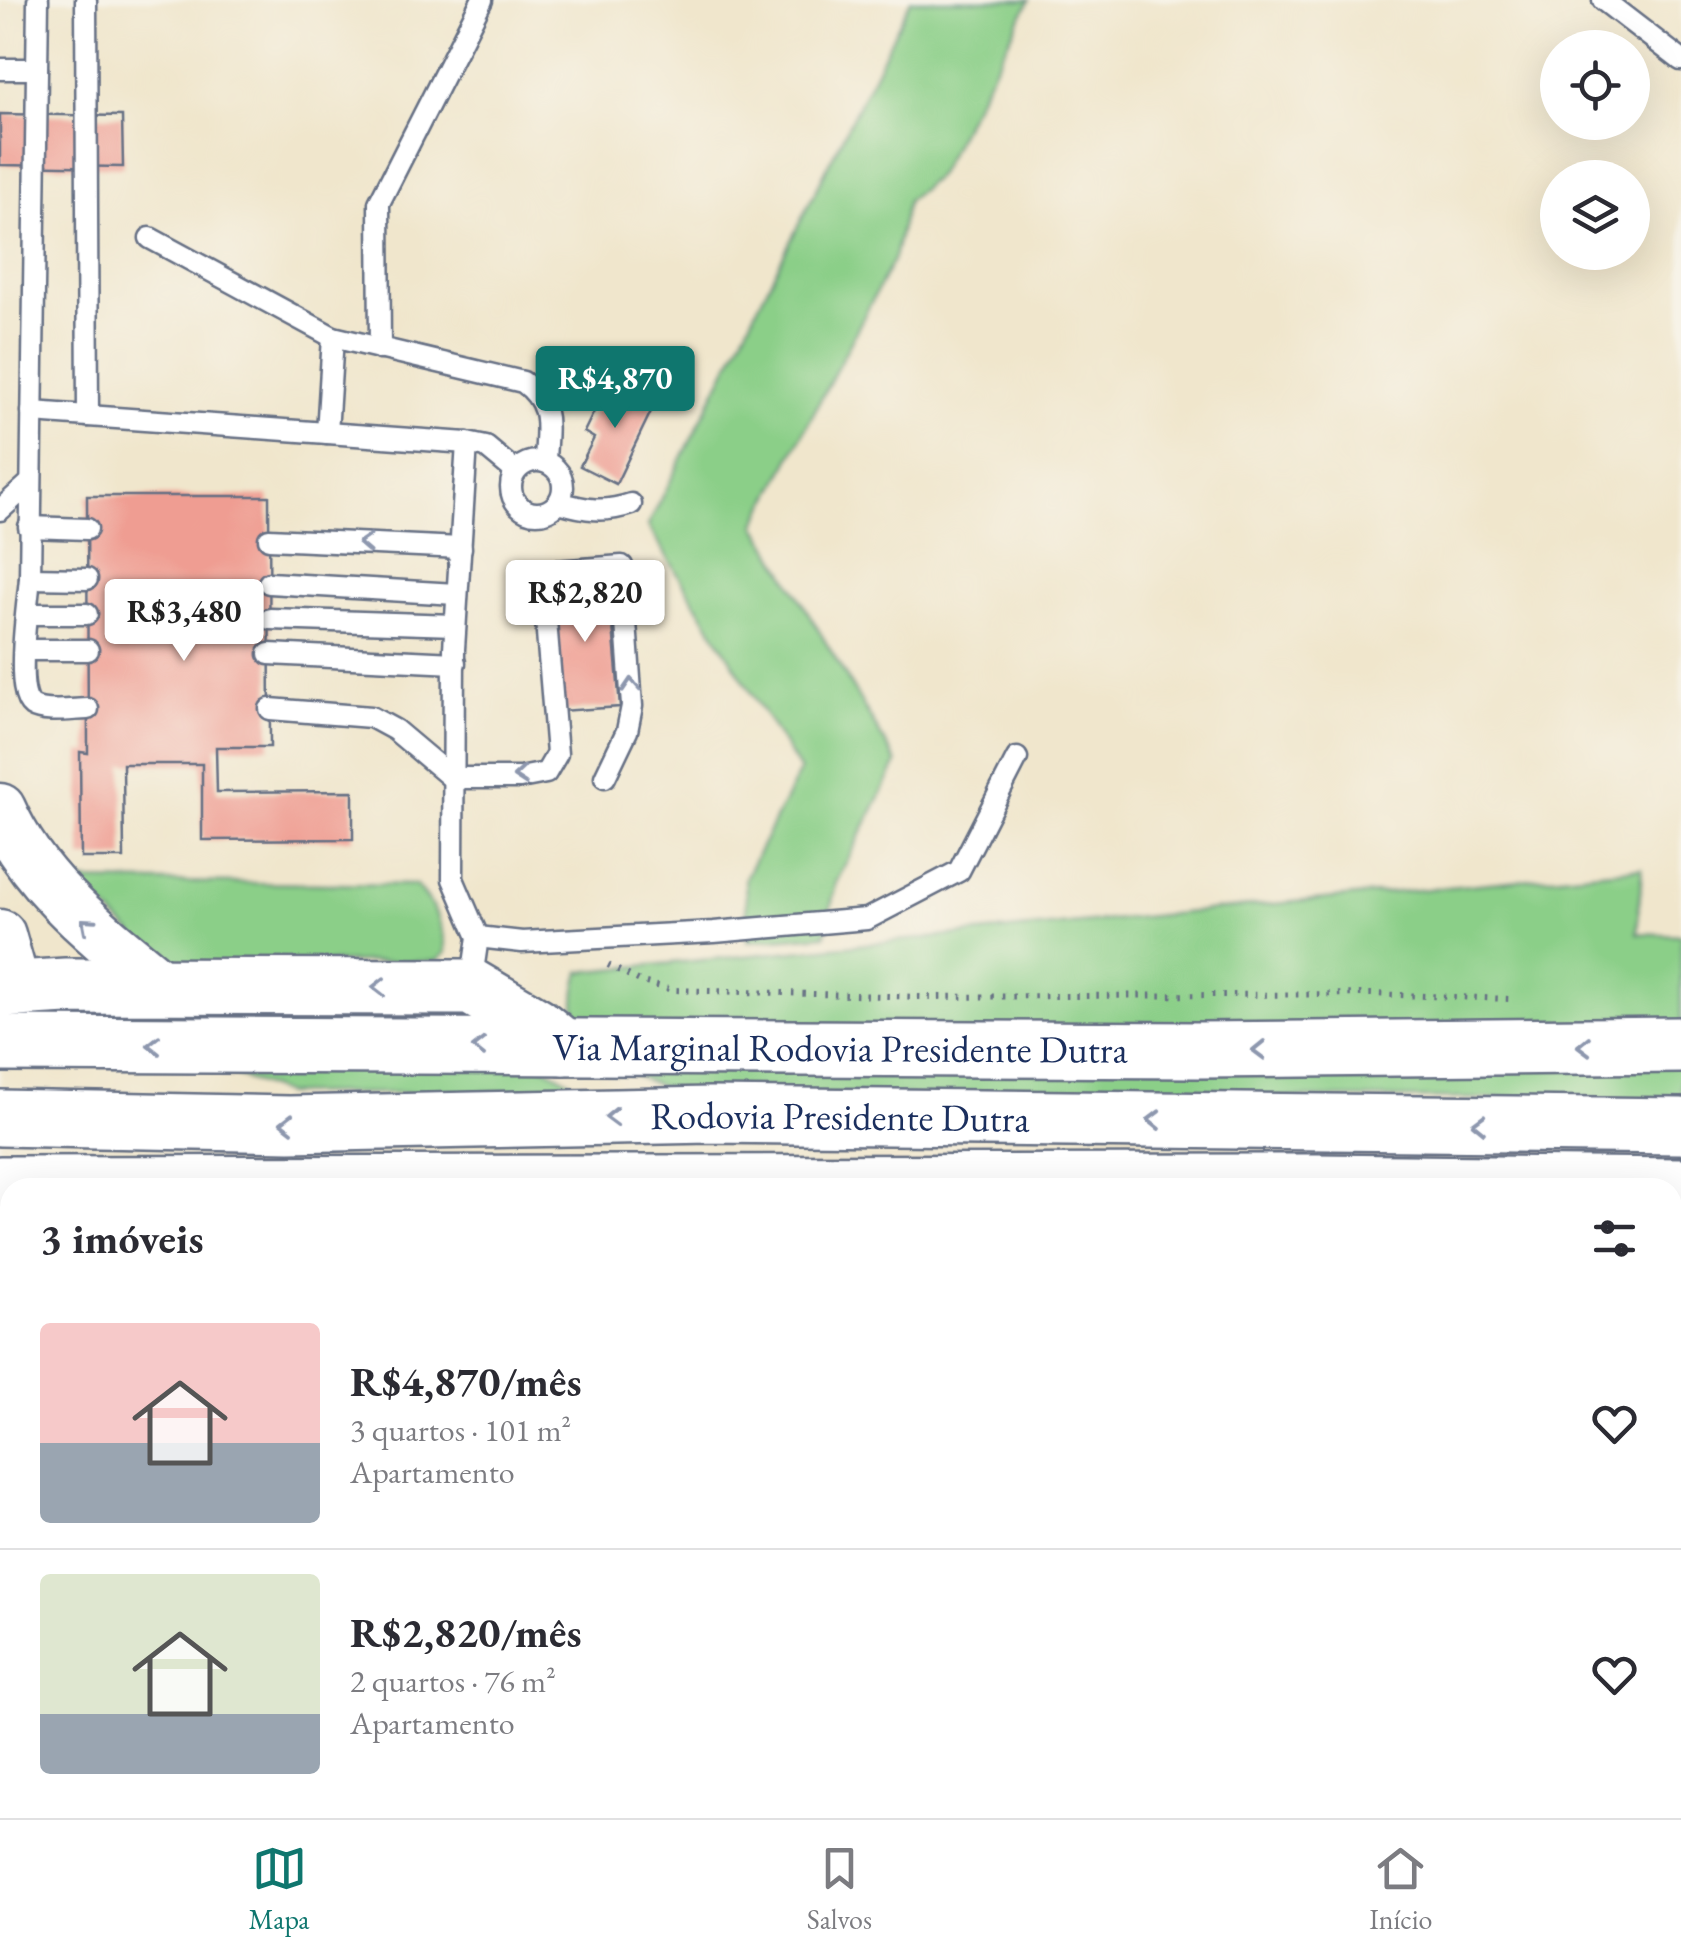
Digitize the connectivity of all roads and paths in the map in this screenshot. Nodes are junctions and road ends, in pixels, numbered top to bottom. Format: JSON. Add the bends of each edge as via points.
{"nodes":[{"id":1,"x":38,"y":0,"type":"edge"},
{"id":2,"x":86,"y":0,"type":"edge"},
{"id":3,"x":482,"y":0,"type":"edge"},
{"id":4,"x":1603,"y":0,"type":"edge"},
{"id":5,"x":1681,"y":60,"type":"edge"},
{"id":6,"x":0,"y":69,"type":"edge"},
{"id":7,"x":37,"y":69,"type":"junction"},
{"id":8,"x":150,"y":238,"type":"dead end"},
{"id":9,"x":333,"y":337,"type":"junction"},
{"id":10,"x":380,"y":349,"type":"junction"},
{"id":11,"x":32,"y":412,"type":"junction"},
{"id":12,"x":88,"y":416,"type":"junction"},
{"id":13,"x":327,"y":433,"type":"junction"},
{"id":14,"x":467,"y":442,"type":"junction"},
{"id":15,"x":545,"y":462,"type":"junction"},
{"id":16,"x":516,"y":472,"type":"junction"},
{"id":17,"x":30,"y":484,"type":"junction"},
{"id":18,"x":559,"y":502,"type":"junction"},
{"id":19,"x":631,"y":504,"type":"dead end"},
{"id":20,"x":0,"y":510,"type":"edge"},
{"id":21,"x":29,"y":527,"type":"junction"},
{"id":22,"x":87,"y":529,"type":"dead end"},
{"id":23,"x":269,"y":539,"type":"dead end"},
{"id":24,"x":460,"y":548,"type":"junction"},
{"id":25,"x":30,"y":578,"type":"junction"},
{"id":26,"x":87,"y":579,"type":"dead end"},
{"id":27,"x":269,"y":582,"type":"dead end"},
{"id":28,"x":456,"y":594,"type":"junction"},
{"id":29,"x":27,"y":614,"type":"junction"},
{"id":30,"x":87,"y":614,"type":"dead end"},
{"id":31,"x":270,"y":618,"type":"dead end"},
{"id":32,"x":455,"y":625,"type":"junction"},
{"id":33,"x":24,"y":650,"type":"junction"},
{"id":34,"x":88,"y":650,"type":"dead end"},
{"id":35,"x":270,"y":654,"type":"dead end"},
{"id":36,"x":455,"y":663,"type":"junction"},
{"id":37,"x":88,"y":709,"type":"dead end"},
{"id":38,"x":270,"y":710,"type":"dead end"},
{"id":39,"x":1017,"y":758,"type":"dead end"},
{"id":40,"x":606,"y":777,"type":"dead end"},
{"id":41,"x":452,"y":778,"type":"junction"},
{"id":42,"x":0,"y":809,"type":"edge"},
{"id":43,"x":0,"y":935,"type":"edge"},
{"id":44,"x":580,"y":939,"type":"junction"},
{"id":45,"x":474,"y":962,"type":"junction"},
{"id":46,"x":162,"y":986,"type":"junction"},
{"id":47,"x":7,"y":989,"type":"edge"},
{"id":48,"x":1526,"y":1000,"type":"dead end"},
{"id":49,"x":0,"y":1044,"type":"edge"},
{"id":50,"x":1681,"y":1045,"type":"edge"},
{"id":51,"x":563,"y":1047,"type":"junction"},
{"id":52,"x":0,"y":1118,"type":"edge"},
{"id":53,"x":1681,"y":1126,"type":"edge"}],
"edges":[{"from":1,"to":7,"type":"lane"},
{"from":2,"to":12,"type":"lane"},
{"from":3,"to":10,"type":"lane","via":[[379,203]]},
{"from":4,"to":5,"type":"lane"},
{"from":6,"to":7,"type":"lane"},
{"from":7,"to":11,"type":"lane"},
{"from":8,"to":9,"type":"lane"},
{"from":9,"to":10,"type":"lane"},
{"from":9,"to":13,"type":"lane"},
{"from":10,"to":15,"type":"lane","via":[[523,382],[540,394],[546,412]]},
{"from":11,"to":12,"type":"lane"},
{"from":11,"to":17,"type":"lane"},
{"from":12,"to":13,"type":"lane"},
{"from":13,"to":14,"type":"lane"},
{"from":14,"to":16,"type":"lane","via":[[486,447]]},
{"from":14,"to":24,"type":"lane"},
{"from":15,"to":16,"type":"lane","via":[[528,462]]},
{"from":15,"to":18,"type":"lane","via":[[562,478]]},
{"from":16,"to":18,"type":"lane","via":[[512,495],[522,508],[538,513]]},
{"from":17,"to":20,"type":"lane"},
{"from":17,"to":21,"type":"lane"},
{"from":18,"to":19,"type":"lane","via":[[594,511]]},
{"from":21,"to":22,"type":"lane"},
{"from":21,"to":25,"type":"lane"},
{"from":24,"to":23,"type":"lane","one_way":true},
{"from":24,"to":28,"type":"lane"},
{"from":25,"to":26,"type":"lane"},
{"from":25,"to":29,"type":"lane"},
{"from":27,"to":28,"type":"lane"},
{"from":28,"to":32,"type":"lane"},
{"from":29,"to":30,"type":"lane"},
{"from":29,"to":33,"type":"lane"},
{"from":31,"to":32,"type":"lane"},
{"from":32,"to":36,"type":"lane"},
{"from":33,"to":34,"type":"lane"},
{"from":33,"to":37,"type":"lane","via":[[24,694],[31,706]]},
{"from":35,"to":36,"type":"lane"},
{"from":36,"to":41,"type":"lane"},
{"from":38,"to":41,"type":"lane","via":[[371,717]]},
{"from":39,"to":44,"type":"lane","via":[[959,871],[867,920]]},
{"from":40,"to":41,"type":"lane","one_way":true,"via":[[632,706],[622,566],[542,572],[558,754],[553,765],[520,778]]},
{"from":41,"to":45,"type":"lane","via":[[453,879]]},
{"from":46,"to":42,"type":"street","one_way":true,"via":[[77,917]]},
{"from":43,"to":47,"type":"street"},
{"from":44,"to":45,"type":"lane","via":[[522,942]]},
{"from":44,"to":48,"type":"path","via":[[607,965],[674,990]]},
{"from":45,"to":46,"type":"main road","one_way":true},
{"from":45,"to":51,"type":"main road"},
{"from":46,"to":47,"type":"main road"},
{"from":51,"to":49,"type":"main road","name":"Via Marginal Rodovia Presidente Dutra","one_way":true},
{"from":50,"to":51,"type":"main road","name":"Via Marginal Rodovia Presidente Dutra","one_way":true},
{"from":53,"to":52,"type":"main road","name":"Rodovia Presidente Dutra","one_way":true,"via":[[710,1115],[289,1124]]}]}
